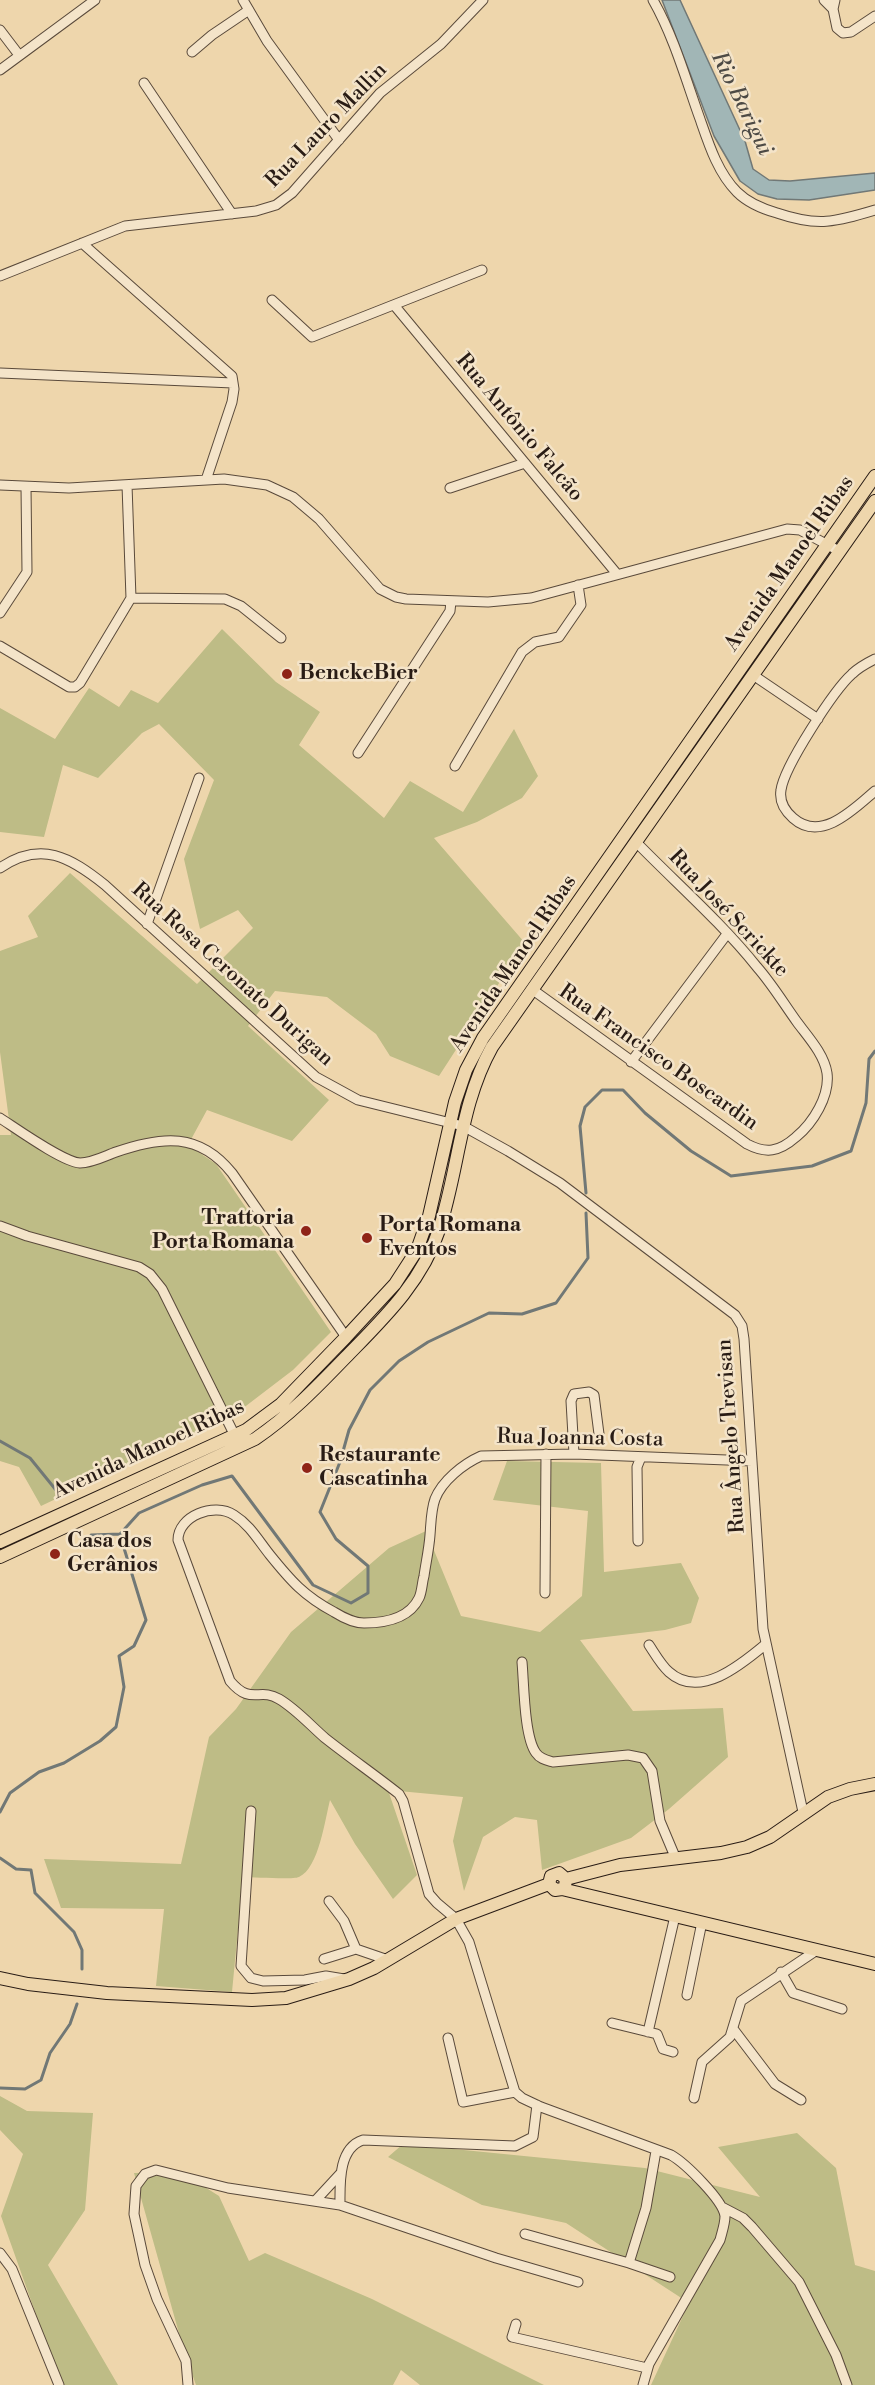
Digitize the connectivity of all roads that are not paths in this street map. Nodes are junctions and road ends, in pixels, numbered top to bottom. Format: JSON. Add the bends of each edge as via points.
{"nodes":[{"id":1,"x":94,"y":0,"type":"edge"},
{"id":2,"x":243,"y":0,"type":"edge"},
{"id":3,"x":483,"y":0,"type":"edge"},
{"id":4,"x":653,"y":0,"type":"edge"},
{"id":5,"x":830,"y":3,"type":"edge"},
{"id":6,"x":249,"y":10,"type":"junction"},
{"id":7,"x":875,"y":16,"type":"edge"},
{"id":8,"x":0,"y":30,"type":"edge"},
{"id":9,"x":192,"y":52,"type":"dead end"},
{"id":10,"x":19,"y":55,"type":"junction"},
{"id":11,"x":0,"y":70,"type":"edge"},
{"id":12,"x":144,"y":83,"type":"dead end"},
{"id":13,"x":339,"y":140,"type":"junction"},
{"id":14,"x":875,"y":210,"type":"edge"},
{"id":15,"x":231,"y":214,"type":"junction"},
{"id":16,"x":82,"y":243,"type":"junction"},
{"id":17,"x":483,"y":270,"type":"dead end"},
{"id":18,"x":0,"y":276,"type":"edge"},
{"id":19,"x":272,"y":300,"type":"dead end"},
{"id":20,"x":394,"y":305,"type":"junction"},
{"id":21,"x":0,"y":373,"type":"edge"},
{"id":22,"x":233,"y":383,"type":"junction"},
{"id":23,"x":525,"y":463,"type":"junction"},
{"id":24,"x":875,"y":476,"type":"edge"},
{"id":25,"x":206,"y":480,"type":"junction"},
{"id":26,"x":0,"y":485,"type":"edge"},
{"id":27,"x":127,"y":485,"type":"junction"},
{"id":28,"x":26,"y":487,"type":"junction"},
{"id":29,"x":450,"y":488,"type":"dead end"},
{"id":30,"x":875,"y":501,"type":"edge"},
{"id":31,"x":828,"y":543,"type":"junction"},
{"id":32,"x":839,"y":551,"type":"junction"},
{"id":33,"x":617,"y":574,"type":"junction"},
{"id":34,"x":578,"y":585,"type":"junction"},
{"id":35,"x":131,"y":598,"type":"junction"},
{"id":36,"x":451,"y":601,"type":"junction"},
{"id":37,"x":0,"y":614,"type":"edge"},
{"id":38,"x":763,"y":636,"type":"junction"},
{"id":39,"x":281,"y":638,"type":"dead end"},
{"id":40,"x":0,"y":646,"type":"edge"},
{"id":41,"x":875,"y":659,"type":"edge"},
{"id":42,"x":753,"y":675,"type":"junction"},
{"id":43,"x":732,"y":681,"type":"junction"},
{"id":44,"x":818,"y":719,"type":"junction"},
{"id":45,"x":721,"y":721,"type":"junction"},
{"id":46,"x":358,"y":753,"type":"dead end"},
{"id":47,"x":455,"y":766,"type":"dead end"},
{"id":48,"x":199,"y":778,"type":"dead end"},
{"id":49,"x":875,"y":791,"type":"edge"},
{"id":50,"x":638,"y":816,"type":"junction"},
{"id":51,"x":620,"y":842,"type":"junction"},
{"id":52,"x":636,"y":842,"type":"junction"},
{"id":53,"x":622,"y":862,"type":"junction"},
{"id":54,"x":0,"y":868,"type":"edge"},
{"id":55,"x":147,"y":924,"type":"junction"},
{"id":56,"x":727,"y":934,"type":"junction"},
{"id":57,"x":542,"y":954,"type":"junction"},
{"id":58,"x":532,"y":990,"type":"junction"},
{"id":59,"x":511,"y":998,"type":"junction"},
{"id":60,"x":502,"y":1033,"type":"junction"},
{"id":61,"x":632,"y":1062,"type":"junction"},
{"id":62,"x":0,"y":1118,"type":"edge"},
{"id":63,"x":450,"y":1123,"type":"junction"},
{"id":64,"x":463,"y":1126,"type":"junction"},
{"id":65,"x":765,"y":1152,"type":"joint"},
{"id":66,"x":0,"y":1226,"type":"edge"},
{"id":67,"x":346,"y":1337,"type":"junction"},
{"id":68,"x":336,"y":1367,"type":"junction"},
{"id":69,"x":600,"y":1434,"type":"dead end"},
{"id":70,"x":240,"y":1441,"type":"junction"},
{"id":71,"x":546,"y":1454,"type":"junction"},
{"id":72,"x":574,"y":1454,"type":"junction"},
{"id":73,"x":641,"y":1457,"type":"junction"},
{"id":74,"x":752,"y":1461,"type":"junction"},
{"id":75,"x":51,"y":1517,"type":"junction"},
{"id":76,"x":31,"y":1527,"type":"junction"},
{"id":77,"x":49,"y":1533,"type":"junction"},
{"id":78,"x":34,"y":1540,"type":"junction"},
{"id":79,"x":638,"y":1540,"type":"dead end"},
{"id":80,"x":0,"y":1542,"type":"edge"},
{"id":81,"x":0,"y":1557,"type":"edge"},
{"id":82,"x":545,"y":1593,"type":"dead end"},
{"id":83,"x":766,"y":1644,"type":"junction"},
{"id":84,"x":649,"y":1646,"type":"dead end"},
{"id":85,"x":522,"y":1662,"type":"dead end"},
{"id":86,"x":875,"y":1784,"type":"edge"},
{"id":87,"x":251,"y":1811,"type":"dead end"},
{"id":88,"x":803,"y":1812,"type":"junction"},
{"id":89,"x":676,"y":1858,"type":"junction"},
{"id":90,"x":564,"y":1884,"type":"junction"},
{"id":91,"x":328,"y":1901,"type":"dead end"},
{"id":92,"x":675,"y":1916,"type":"junction"},
{"id":93,"x":456,"y":1919,"type":"junction"},
{"id":94,"x":702,"y":1922,"type":"junction"},
{"id":95,"x":356,"y":1949,"type":"junction"},
{"id":96,"x":817,"y":1950,"type":"junction"},
{"id":97,"x":324,"y":1959,"type":"dead end"},
{"id":98,"x":388,"y":1960,"type":"junction"},
{"id":99,"x":875,"y":1964,"type":"edge"},
{"id":100,"x":781,"y":1972,"type":"junction"},
{"id":101,"x":0,"y":1978,"type":"edge"},
{"id":102,"x":349,"y":1979,"type":"junction"},
{"id":103,"x":687,"y":1995,"type":"dead end"},
{"id":104,"x":842,"y":2009,"type":"dead end"},
{"id":105,"x":612,"y":2023,"type":"dead end"},
{"id":106,"x":734,"y":2030,"type":"junction"},
{"id":107,"x":648,"y":2032,"type":"junction"},
{"id":108,"x":448,"y":2038,"type":"dead end"},
{"id":109,"x":673,"y":2052,"type":"dead end"},
{"id":110,"x":515,"y":2092,"type":"junction"},
{"id":111,"x":694,"y":2098,"type":"dead end"},
{"id":112,"x":801,"y":2100,"type":"dead end"},
{"id":113,"x":537,"y":2105,"type":"junction"},
{"id":114,"x":656,"y":2151,"type":"junction"},
{"id":115,"x":340,"y":2174,"type":"junction"},
{"id":116,"x":316,"y":2200,"type":"junction"},
{"id":117,"x":340,"y":2205,"type":"junction"},
{"id":118,"x":722,"y":2207,"type":"junction"},
{"id":119,"x":525,"y":2234,"type":"dead end"},
{"id":120,"x":0,"y":2253,"type":"edge"},
{"id":121,"x":629,"y":2263,"type":"junction"},
{"id":122,"x":670,"y":2277,"type":"dead end"},
{"id":123,"x":578,"y":2283,"type":"dead end"},
{"id":124,"x":516,"y":2324,"type":"dead end"},
{"id":125,"x":648,"y":2368,"type":"junction"},
{"id":126,"x":59,"y":2385,"type":"edge"},
{"id":127,"x":189,"y":2385,"type":"edge"},
{"id":128,"x":643,"y":2385,"type":"edge"},
{"id":129,"x":847,"y":2385,"type":"edge"}],
"edges":[{"from":1,"to":10,"type":"street"},
{"from":2,"to":6,"type":"street"},
{"from":3,"to":13,"type":"street","name":"Rua Lauro Mallin","via":[[441,44],[387,86]]},
{"from":4,"to":14,"type":"street","via":[[717,162],[739,194],[758,206],[804,222],[839,220]]},
{"from":5,"to":7,"type":"street","via":[[837,28],[843,33]]},
{"from":6,"to":9,"type":"street"},
{"from":6,"to":13,"type":"street"},
{"from":8,"to":10,"type":"street"},
{"from":10,"to":11,"type":"street"},
{"from":12,"to":15,"type":"street"},
{"from":13,"to":15,"type":"street","name":"Rua Lauro Mallin","via":[[284,200],[266,209]]},
{"from":15,"to":16,"type":"street","name":"Rua Lauro Mallin","via":[[133,225]]},
{"from":16,"to":18,"type":"street","name":"Rua Lauro Mallin"},
{"from":16,"to":22,"type":"street","via":[[227,371]]},
{"from":17,"to":20,"type":"street"},
{"from":19,"to":20,"type":"street","via":[[312,338]]},
{"from":20,"to":23,"type":"street","name":"Rua Antônio Falcão"},
{"from":21,"to":22,"type":"street"},
{"from":22,"to":25,"type":"street","via":[[232,402]]},
{"from":23,"to":29,"type":"street"},
{"from":23,"to":33,"type":"street","name":"Rua Antônio Falcão"},
{"from":24,"to":31,"type":"main road","name":"Avenida Manoel Ribas"},
{"from":25,"to":27,"type":"street"},
{"from":25,"to":36,"type":"street","via":[[255,482],[282,490],[319,519],[380,589],[406,599]]},
{"from":26,"to":28,"type":"street"},
{"from":27,"to":28,"type":"street"},
{"from":27,"to":35,"type":"street"},
{"from":28,"to":37,"type":"street","via":[[27,572]]},
{"from":30,"to":32,"type":"main road","name":"Avenida Manoel Ribas"},
{"from":31,"to":32,"type":"street"},
{"from":31,"to":33,"type":"street","via":[[800,530],[787,529]]},
{"from":31,"to":38,"type":"main road","name":"Avenida Manoel Ribas"},
{"from":32,"to":42,"type":"main road","name":"Avenida Manoel Ribas"},
{"from":33,"to":34,"type":"street"},
{"from":34,"to":36,"type":"street","via":[[518,600]]},
{"from":34,"to":47,"type":"street","via":[[578,612],[559,637],[535,642],[522,652]]},
{"from":35,"to":39,"type":"street","via":[[225,599],[241,606]]},
{"from":35,"to":40,"type":"street","via":[[75,687]]},
{"from":36,"to":46,"type":"street","via":[[450,611]]},
{"from":38,"to":42,"type":"main road","via":[[751,662]]},
{"from":38,"to":43,"type":"main road","name":"Avenida Manoel Ribas"},
{"from":41,"to":44,"type":"street","via":[[852,674]]},
{"from":42,"to":44,"type":"street"},
{"from":42,"to":45,"type":"main road","name":"Avenida Manoel Ribas"},
{"from":43,"to":45,"type":"main road","via":[[735,689]]},
{"from":43,"to":50,"type":"main road","name":"Avenida Manoel Ribas"},
{"from":44,"to":49,"type":"street","via":[[780,792],[788,814],[800,824],[819,828],[845,815]]},
{"from":45,"to":52,"type":"main road","name":"Avenida Manoel Ribas"},
{"from":48,"to":55,"type":"street"},
{"from":50,"to":51,"type":"main road","name":"Avenida Manoel Ribas"},
{"from":50,"to":52,"type":"main road","via":[[633,834]]},
{"from":51,"to":53,"type":"main road"},
{"from":51,"to":57,"type":"main road","name":"Avenida Manoel Ribas"},
{"from":52,"to":53,"type":"main road","name":"Avenida Manoel Ribas"},
{"from":52,"to":56,"type":"street","name":"Rua José Scrickte"},
{"from":53,"to":58,"type":"main road","name":"Avenida Manoel Ribas"},
{"from":54,"to":55,"type":"street","name":"Rua Rosa Ceronato Durigan","via":[[21,856],[49,853],[63,857],[91,873]]},
{"from":55,"to":63,"type":"street","name":"Rua Rosa Ceronato Durigan","via":[[316,1077],[358,1100]]},
{"from":56,"to":61,"type":"street"},
{"from":56,"to":65,"type":"street","name":"Rua José Scrickte","via":[[769,982],[817,1049],[827,1072],[821,1104],[807,1126],[790,1142]]},
{"from":57,"to":58,"type":"main road","via":[[531,975]]},
{"from":57,"to":59,"type":"main road","name":"Avenida Manoel Ribas"},
{"from":58,"to":60,"type":"main road","name":"Avenida Manoel Ribas"},
{"from":58,"to":61,"type":"street","name":"Rua Francisco Boscardin"},
{"from":59,"to":60,"type":"main road","via":[[515,1005]]},
{"from":59,"to":63,"type":"main road","name":"Avenida Manoel Ribas","via":[[474,1055]]},
{"from":60,"to":64,"type":"main road","name":"Avenida Manoel Ribas","via":[[478,1076]]},
{"from":61,"to":65,"type":"street","name":"Rua Francisco Boscardin","via":[[738,1139]]},
{"from":62,"to":67,"type":"street","via":[[64,1158],[81,1163],[148,1142],[168,1140],[193,1143],[214,1154],[232,1173]]},
{"from":63,"to":64,"type":"street","name":"Rua Rosa Ceronato Durigan"},
{"from":63,"to":67,"type":"main road","name":"Avenida Manoel Ribas","via":[[429,1216],[417,1250],[395,1284]]},
{"from":64,"to":68,"type":"main road","name":"Avenida Manoel Ribas","via":[[439,1230],[422,1269],[393,1307]]},
{"from":64,"to":74,"type":"street","name":"Rua Ângelo Trevisan","via":[[573,1193],[738,1319],[744,1339]]},
{"from":66,"to":70,"type":"street","via":[[126,1263],[150,1274],[162,1289]]},
{"from":67,"to":68,"type":"main road","via":[[348,1345]]},
{"from":67,"to":70,"type":"main road","name":"Avenida Manoel Ribas"},
{"from":68,"to":70,"type":"main road","name":"Avenida Manoel Ribas","via":[[280,1421]]},
{"from":69,"to":72,"type":"street","via":[[594,1395],[573,1394]]},
{"from":70,"to":75,"type":"main road","name":"Avenida Manoel Ribas"},
{"from":70,"to":77,"type":"main road","name":"Avenida Manoel Ribas"},
{"from":71,"to":72,"type":"street","name":"Rua Joanna Costa"},
{"from":71,"to":82,"type":"street"},
{"from":71,"to":93,"type":"street","name":"Rua Joanna Costa","via":[[481,1456],[469,1461],[442,1486],[435,1499],[419,1598],[410,1611],[397,1619],[362,1623],[339,1616],[311,1600],[248,1525],[231,1513],[212,1510],[182,1524],[178,1532],[177,1540],[230,1682],[247,1696],[267,1695],[281,1700],[399,1794],[429,1894]]},
{"from":72,"to":73,"type":"street","name":"Rua Joanna Costa"},
{"from":73,"to":74,"type":"street","name":"Rua Joanna Costa"},
{"from":73,"to":79,"type":"street","via":[[637,1467]]},
{"from":74,"to":83,"type":"street","name":"Rua Ângelo Trevisan"},
{"from":75,"to":76,"type":"main road","name":"Avenida Manoel Ribas"},
{"from":75,"to":77,"type":"main road"},
{"from":76,"to":78,"type":"main road","via":[[36,1533]]},
{"from":76,"to":80,"type":"main road","name":"Avenida Manoel Ribas"},
{"from":77,"to":78,"type":"main road","name":"Avenida Manoel Ribas"},
{"from":78,"to":81,"type":"main road","name":"Avenida Manoel Ribas"},
{"from":83,"to":84,"type":"street","via":[[718,1678],[696,1682],[670,1673]]},
{"from":83,"to":88,"type":"street","name":"Rua Ângelo Trevisan"},
{"from":85,"to":89,"type":"street","via":[[529,1733],[537,1754],[553,1762],[628,1755],[643,1758],[652,1771],[660,1821]]},
{"from":86,"to":88,"type":"main road","via":[[839,1792]]},
{"from":87,"to":102,"type":"street","via":[[241,1966],[251,1978],[263,1981],[326,1976]]},
{"from":88,"to":89,"type":"main road","via":[[770,1837],[747,1847]]},
{"from":89,"to":90,"type":"main road","via":[[620,1865]]},
{"from":90,"to":92,"type":"main road"},
{"from":90,"to":93,"type":"main road","via":[[555,1890],[549,1884]]},
{"from":91,"to":95,"type":"street","via":[[344,1920]]},
{"from":92,"to":94,"type":"main road"},
{"from":92,"to":107,"type":"street"},
{"from":93,"to":98,"type":"main road"},
{"from":93,"to":110,"type":"street","via":[[469,1942]]},
{"from":94,"to":96,"type":"main road"},
{"from":94,"to":103,"type":"street"},
{"from":95,"to":97,"type":"street"},
{"from":95,"to":98,"type":"street"},
{"from":96,"to":99,"type":"main road"},
{"from":96,"to":100,"type":"street"},
{"from":98,"to":102,"type":"main road"},
{"from":100,"to":104,"type":"street","via":[[793,1993]]},
{"from":100,"to":106,"type":"street","via":[[741,2001]]},
{"from":101,"to":102,"type":"main road","via":[[107,1993],[252,2000],[286,1998]]},
{"from":105,"to":107,"type":"street"},
{"from":106,"to":111,"type":"street","via":[[702,2062]]},
{"from":106,"to":112,"type":"street","via":[[775,2084]]},
{"from":107,"to":109,"type":"street","via":[[657,2034],[663,2049]]},
{"from":108,"to":110,"type":"street","via":[[463,2102]]},
{"from":110,"to":113,"type":"street"},
{"from":113,"to":114,"type":"street"},
{"from":113,"to":115,"type":"street","via":[[533,2137],[514,2146],[363,2140],[355,2143],[347,2154]]},
{"from":114,"to":118,"type":"street","via":[[682,2162]]},
{"from":114,"to":121,"type":"street","via":[[646,2208]]},
{"from":115,"to":116,"type":"street"},
{"from":115,"to":117,"type":"street"},
{"from":116,"to":117,"type":"street"},
{"from":116,"to":127,"type":"street","via":[[228,2188],[156,2170],[145,2174],[136,2186],[134,2214],[145,2265],[186,2361]]},
{"from":117,"to":123,"type":"street"},
{"from":118,"to":125,"type":"street","via":[[725,2217],[720,2240]]},
{"from":118,"to":129,"type":"street","via":[[743,2218],[799,2282]]},
{"from":119,"to":121,"type":"street"},
{"from":120,"to":126,"type":"street","via":[[12,2269]]},
{"from":121,"to":122,"type":"street"},
{"from":124,"to":125,"type":"street","via":[[512,2337]]},
{"from":125,"to":128,"type":"street"}]}
